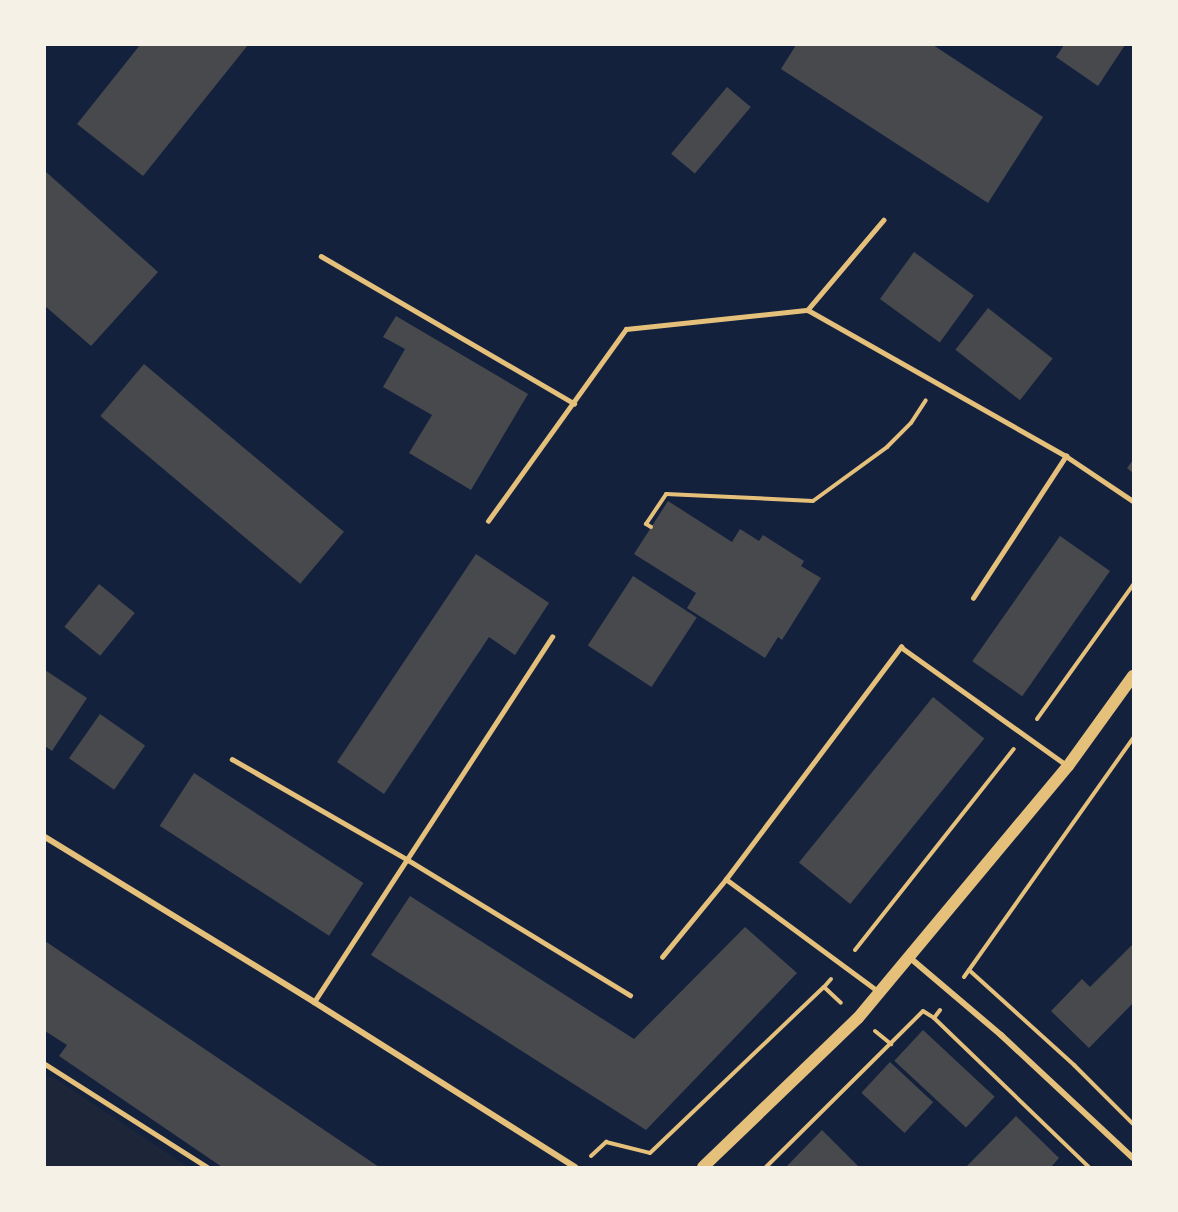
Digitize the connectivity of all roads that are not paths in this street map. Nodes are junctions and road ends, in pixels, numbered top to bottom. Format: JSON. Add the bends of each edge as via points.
{"nodes":[{"id":1,"x":884,"y":220,"type":"dead end"},
{"id":2,"x":321,"y":256,"type":"dead end"},
{"id":3,"x":808,"y":310,"type":"junction"},
{"id":4,"x":574,"y":403,"type":"junction"},
{"id":5,"x":1066,"y":456,"type":"junction"},
{"id":6,"x":1133,"y":501,"type":"edge"},
{"id":7,"x":488,"y":521,"type":"dead end"},
{"id":8,"x":973,"y":597,"type":"dead end"},
{"id":9,"x":552,"y":637,"type":"dead end"},
{"id":10,"x":1133,"y":676,"type":"edge"},
{"id":11,"x":232,"y":759,"type":"dead end"},
{"id":12,"x":1068,"y":766,"type":"junction"},
{"id":13,"x":45,"y":837,"type":"edge"},
{"id":14,"x":408,"y":860,"type":"junction"},
{"id":15,"x":726,"y":879,"type":"junction"},
{"id":16,"x":662,"y":957,"type":"dead end"},
{"id":17,"x":909,"y":957,"type":"junction"},
{"id":18,"x":879,"y":992,"type":"junction"},
{"id":19,"x":630,"y":995,"type":"dead end"},
{"id":20,"x":314,"y":1002,"type":"junction"},
{"id":21,"x":45,"y":1064,"type":"edge"},
{"id":22,"x":1133,"y":1158,"type":"edge"},
{"id":23,"x":207,"y":1167,"type":"edge"},
{"id":24,"x":574,"y":1167,"type":"edge"},
{"id":25,"x":703,"y":1167,"type":"edge"}],
"edges":[{"from":1,"to":3,"type":"lane"},
{"from":2,"to":4,"type":"lane"},
{"from":3,"to":4,"type":"lane","via":[[626,329]]},
{"from":3,"to":5,"type":"lane"},
{"from":4,"to":7,"type":"lane"},
{"from":5,"to":6,"type":"lane"},
{"from":5,"to":8,"type":"lane"},
{"from":9,"to":14,"type":"lane"},
{"from":10,"to":12,"type":"main road"},
{"from":11,"to":14,"type":"lane"},
{"from":12,"to":15,"type":"lane","via":[[901,647]]},
{"from":12,"to":17,"type":"main road"},
{"from":13,"to":20,"type":"street"},
{"from":14,"to":19,"type":"lane"},
{"from":14,"to":20,"type":"lane"},
{"from":15,"to":16,"type":"lane"},
{"from":15,"to":18,"type":"lane"},
{"from":17,"to":18,"type":"main road"},
{"from":17,"to":22,"type":"street","via":[[1001,1035]]},
{"from":18,"to":25,"type":"main road","via":[[858,1018]]},
{"from":20,"to":24,"type":"street"},
{"from":21,"to":23,"type":"lane"}]}
